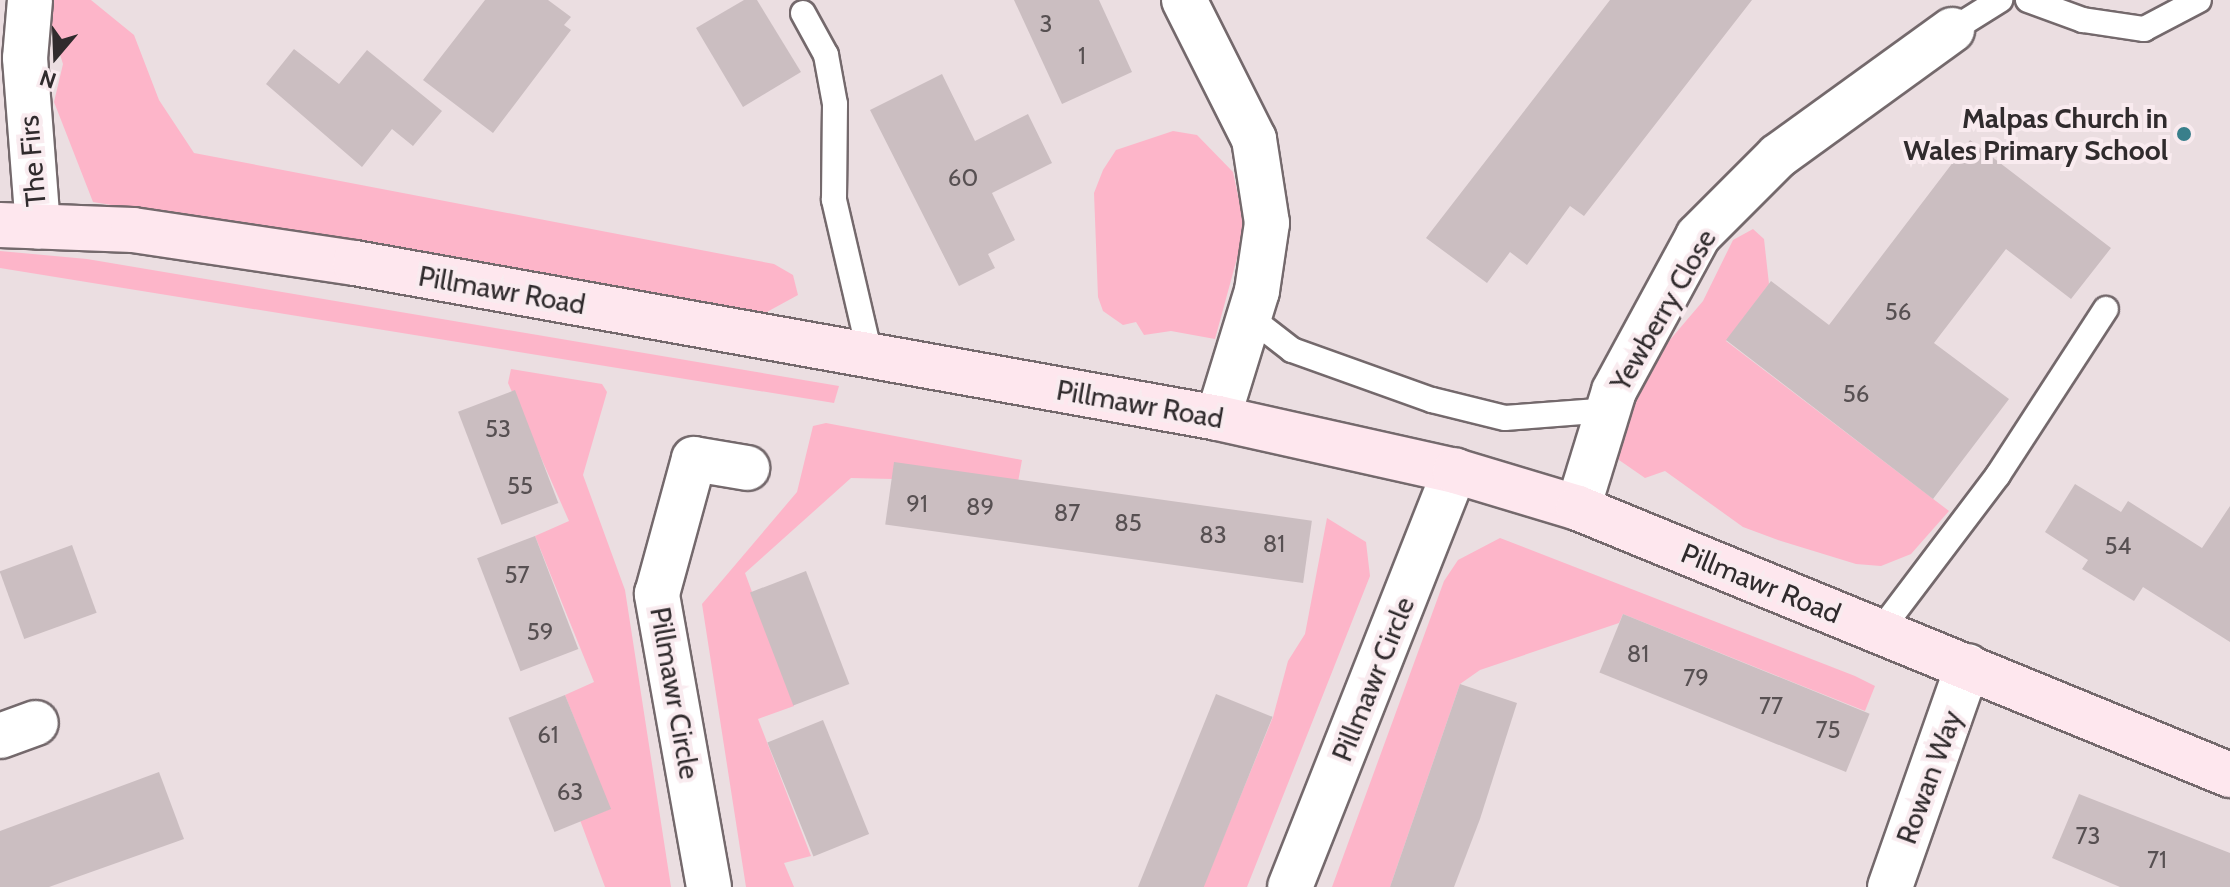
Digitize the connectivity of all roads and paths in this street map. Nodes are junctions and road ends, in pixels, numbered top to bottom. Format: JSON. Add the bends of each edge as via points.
{"nodes":[{"id":1,"x":30,"y":0,"type":"edge"},
{"id":2,"x":1184,"y":0,"type":"edge"},
{"id":3,"x":2000,"y":0,"type":"edge"},
{"id":4,"x":2028,"y":0,"type":"edge"},
{"id":5,"x":2199,"y":0,"type":"edge"},
{"id":6,"x":803,"y":13,"type":"dead end"},
{"id":7,"x":1952,"y":30,"type":"joint"},
{"id":8,"x":19,"y":225,"type":"edge"},
{"id":9,"x":2106,"y":309,"type":"dead end"},
{"id":10,"x":1243,"y":312,"type":"junction"},
{"id":11,"x":870,"y":355,"type":"junction"},
{"id":12,"x":1608,"y":410,"type":"junction"},
{"id":13,"x":1218,"y":418,"type":"junction"},
{"id":14,"x":747,"y":468,"type":"dead end"},
{"id":15,"x":1455,"y":471,"type":"junction"},
{"id":16,"x":1578,"y":508,"type":"junction"},
{"id":17,"x":1880,"y":631,"type":"junction"},
{"id":18,"x":1968,"y":666,"type":"junction"},
{"id":19,"x":2230,"y":775,"type":"edge"},
{"id":20,"x":709,"y":887,"type":"edge"},
{"id":21,"x":1290,"y":887,"type":"edge"},
{"id":22,"x":1890,"y":887,"type":"edge"}],
"edges":[{"from":1,"to":8,"type":"street","name":"The Firs"},
{"from":2,"to":10,"type":"street","via":[[1254,139],[1267,223]]},
{"from":3,"to":7,"type":"lane"},
{"from":4,"to":5,"type":"lane","via":[[2083,20],[2144,29]]},
{"from":6,"to":11,"type":"lane","via":[[826,55],[835,104],[834,200]]},
{"from":7,"to":12,"type":"street","name":"Yewberry Close","via":[[1778,156],[1698,236]]},
{"from":8,"to":11,"type":"street","name":"Pillmawr Road","via":[[133,230],[355,263]]},
{"from":9,"to":17,"type":"lane","via":[[1998,475]]},
{"from":10,"to":12,"type":"lane","via":[[1292,350],[1432,400],[1505,418]]},
{"from":10,"to":13,"type":"street"},
{"from":11,"to":13,"type":"street","name":"Pillmawr Road"},
{"from":12,"to":16,"type":"street","name":"Yewberry Close"},
{"from":13,"to":15,"type":"street","name":"Pillmawr Road"},
{"from":14,"to":20,"type":"street","name":"Pillmawr Circle","via":[[694,459],[657,594]]},
{"from":15,"to":16,"type":"street","name":"Pillmawr Road"},
{"from":15,"to":21,"type":"street","name":"Pillmawr Circle"},
{"from":16,"to":17,"type":"street","name":"Pillmawr Road"},
{"from":17,"to":18,"type":"street","name":"Pillmawr Road"},
{"from":18,"to":19,"type":"street","name":"Pillmawr Road"},
{"from":18,"to":22,"type":"street","name":"Rowan Way"}]}
